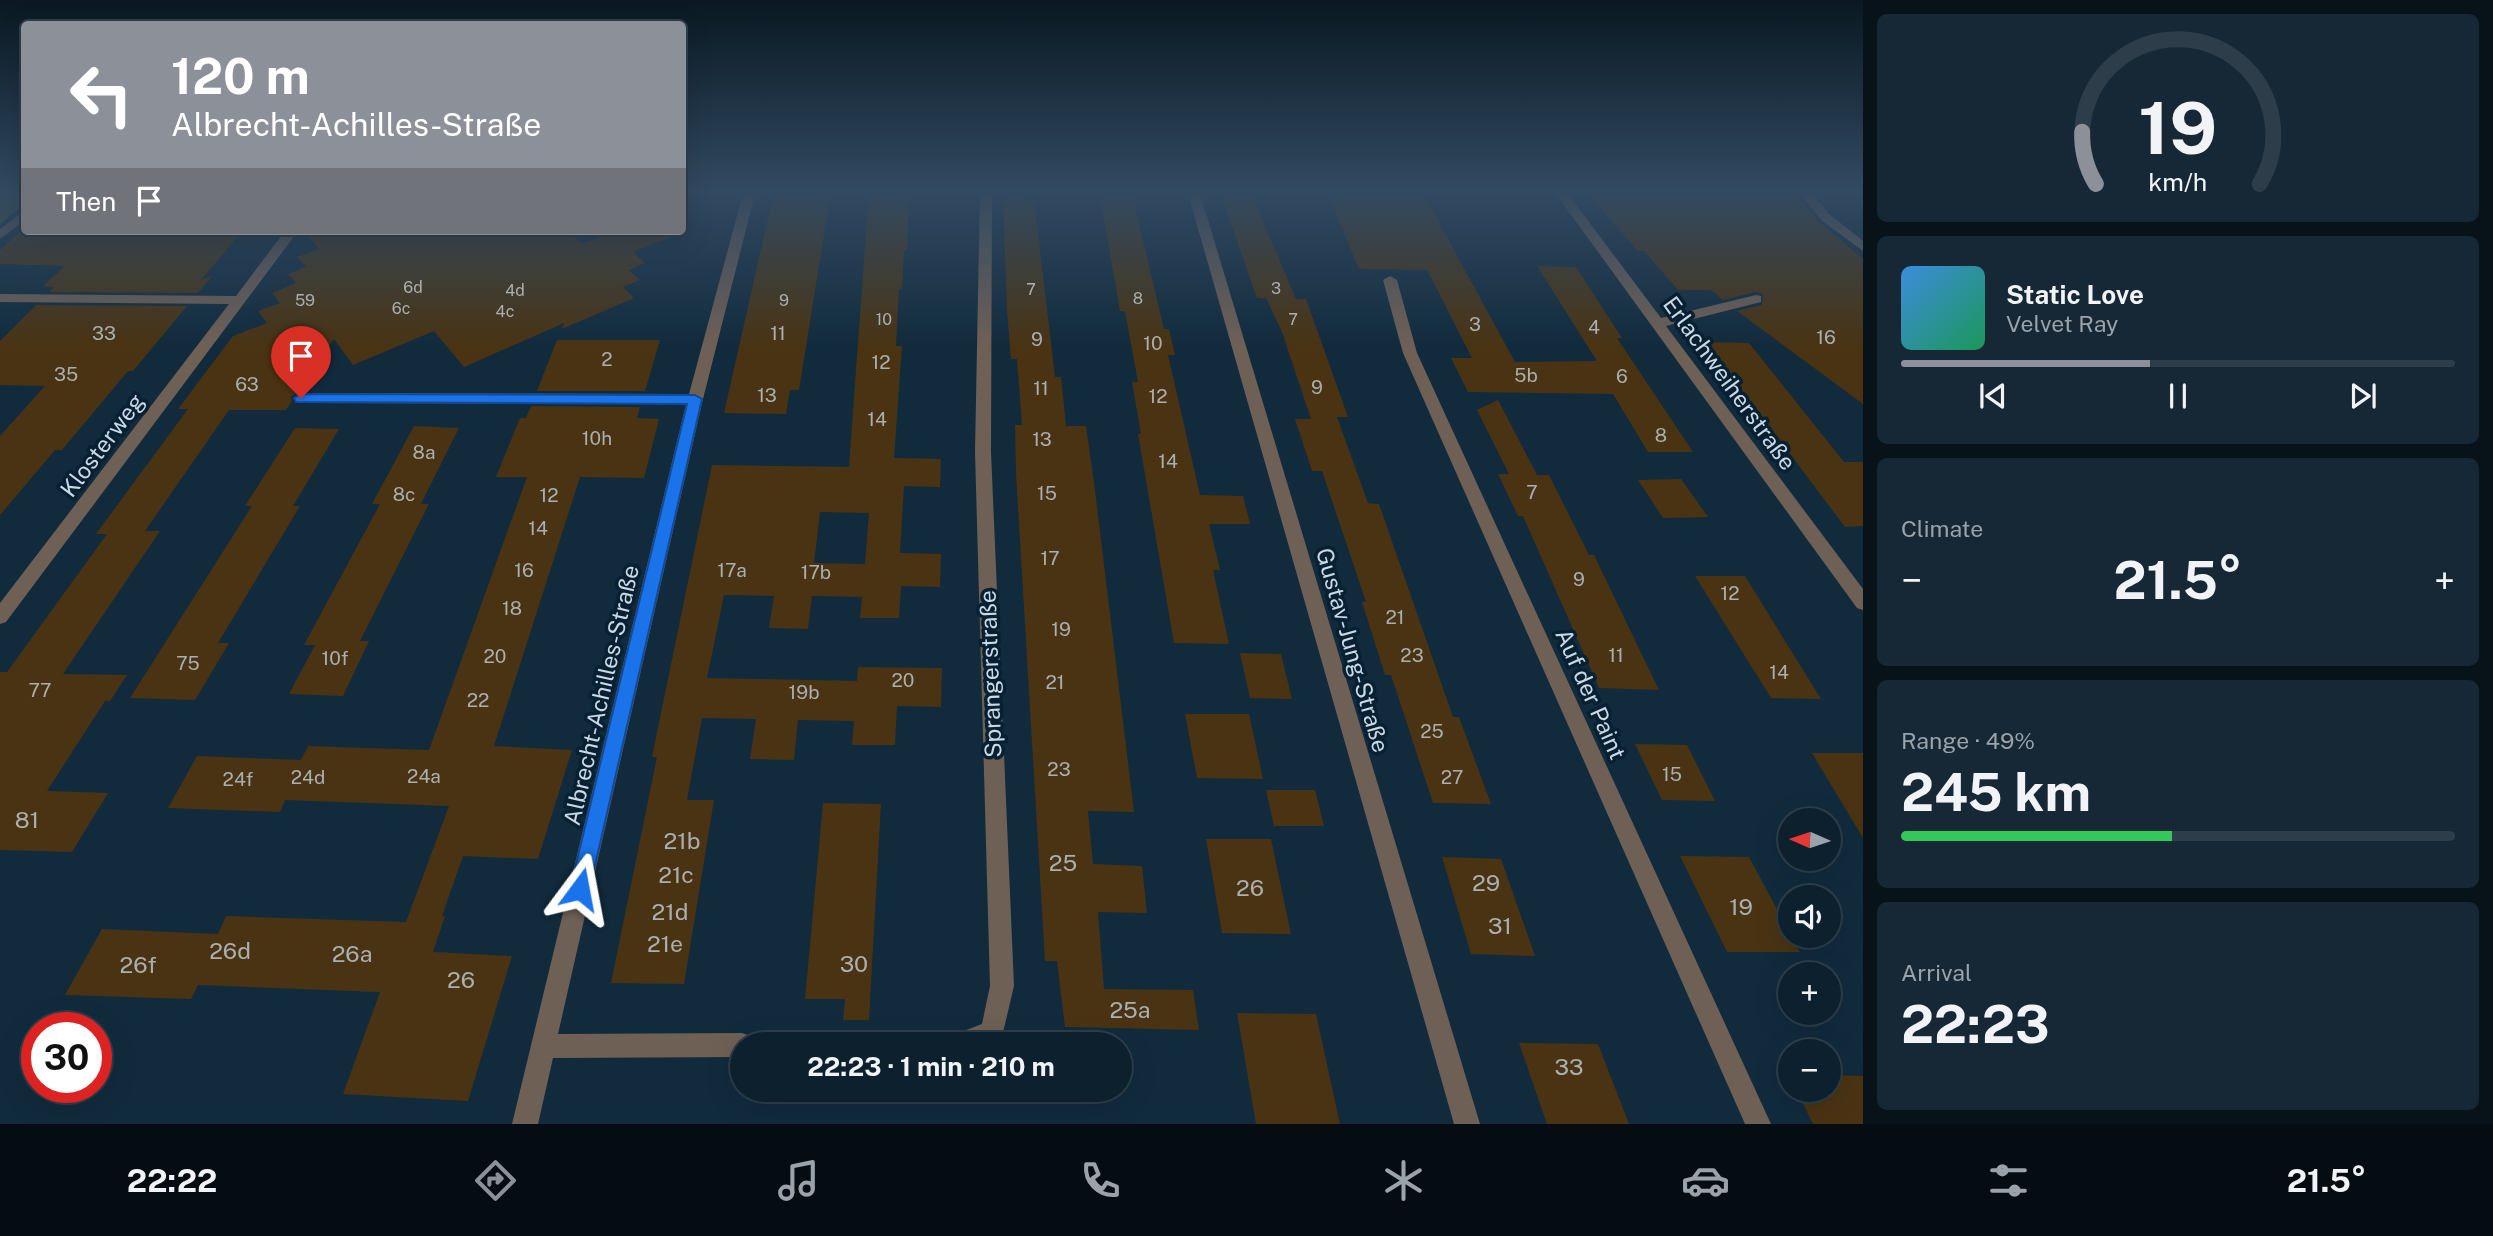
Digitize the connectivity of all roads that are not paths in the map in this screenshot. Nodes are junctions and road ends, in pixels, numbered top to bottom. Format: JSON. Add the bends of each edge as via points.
{"nodes":[{"id":1,"x":283,"y":242,"type":"edge"},
{"id":2,"x":736,"y":242,"type":"edge"},
{"id":3,"x":985,"y":242,"type":"edge"},
{"id":4,"x":1208,"y":242,"type":"edge"},
{"id":5,"x":1598,"y":242,"type":"edge"},
{"id":6,"x":1390,"y":281,"type":"dead end"},
{"id":7,"x":0,"y":298,"type":"edge"},
{"id":8,"x":1756,"y":299,"type":"dead end"},
{"id":9,"x":239,"y":300,"type":"junction"},
{"id":10,"x":1659,"y":323,"type":"junction"},
{"id":11,"x":301,"y":398,"type":"dead end"},
{"id":12,"x":695,"y":399,"type":"junction"},
{"id":13,"x":1863,"y":603,"type":"edge"},
{"id":14,"x":0,"y":617,"type":"edge"},
{"id":15,"x":992,"y":1032,"type":"edge"},
{"id":16,"x":730,"y":1045,"type":"edge"},
{"id":17,"x":543,"y":1046,"type":"junction"},
{"id":18,"x":525,"y":1124,"type":"edge"},
{"id":19,"x":1467,"y":1124,"type":"edge"},
{"id":20,"x":1758,"y":1124,"type":"edge"}],
"edges":[{"from":1,"to":9,"type":"street","name":"Klosterweg"},
{"from":2,"to":12,"type":"street","name":"Albrecht-Achilles-Straße"},
{"from":3,"to":15,"type":"street","name":"Sprangerstraße","via":[[983,465],[1002,986]]},
{"from":4,"to":19,"type":"street","name":"Gustav-Jung-Straße"},
{"from":5,"to":10,"type":"street","name":"Erlachweiherstraße"},
{"from":6,"to":20,"type":"street","name":"Auf der Paint","via":[[1410,353]]},
{"from":7,"to":9,"type":"street"},
{"from":8,"to":10,"type":"street"},
{"from":9,"to":14,"type":"street","name":"Klosterweg"},
{"from":10,"to":13,"type":"street","name":"Erlachweiherstraße"},
{"from":11,"to":12,"type":"street"},
{"from":12,"to":17,"type":"street","name":"Albrecht-Achilles-Straße"},
{"from":16,"to":17,"type":"street"},
{"from":17,"to":18,"type":"street","name":"Albrecht-Achilles-Straße"}]}
